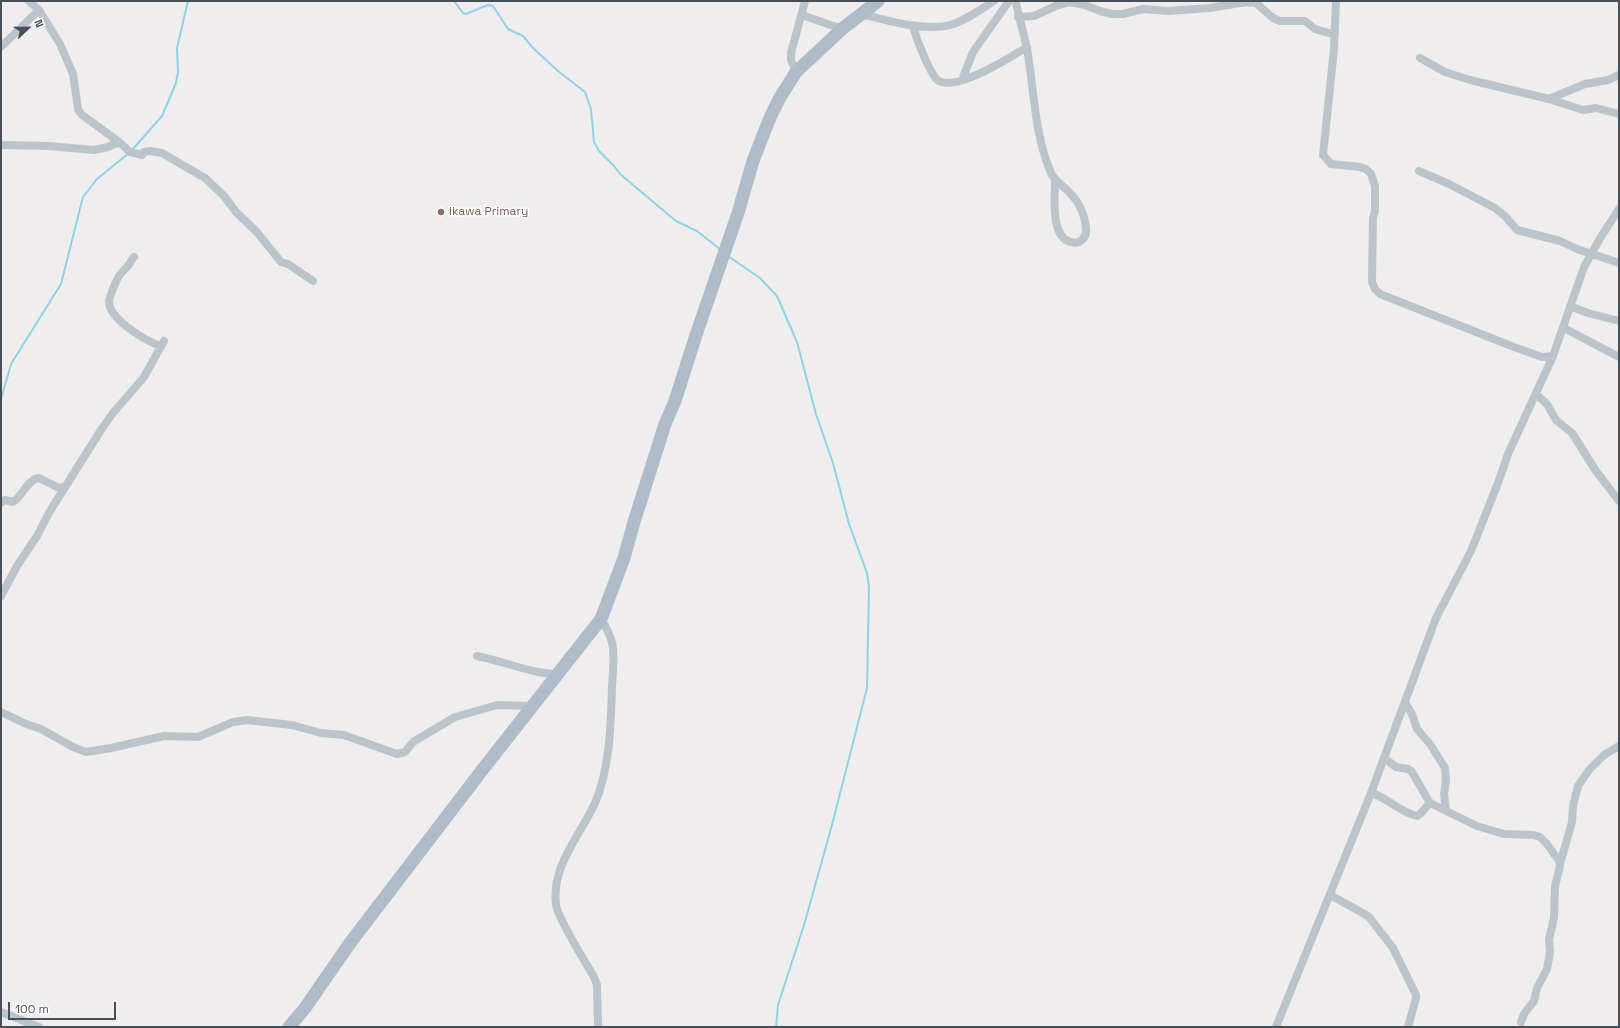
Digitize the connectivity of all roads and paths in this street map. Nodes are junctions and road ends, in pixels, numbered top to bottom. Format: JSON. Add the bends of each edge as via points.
{"nodes":[{"id":1,"x":29,"y":1,"type":"edge"},
{"id":2,"x":805,"y":1,"type":"edge"},
{"id":3,"x":878,"y":1,"type":"edge"},
{"id":4,"x":994,"y":1,"type":"edge"},
{"id":5,"x":1009,"y":1,"type":"edge"},
{"id":6,"x":1016,"y":1,"type":"edge"},
{"id":7,"x":1336,"y":1,"type":"edge"},
{"id":8,"x":1065,"y":2,"type":"edge"},
{"id":9,"x":39,"y":10,"type":"junction"},
{"id":10,"x":861,"y":14,"type":"junction"},
{"id":11,"x":802,"y":15,"type":"junction"},
{"id":12,"x":1018,"y":17,"type":"junction"},
{"id":13,"x":913,"y":26,"type":"junction"},
{"id":14,"x":842,"y":29,"type":"junction"},
{"id":15,"x":1335,"y":35,"type":"junction"},
{"id":16,"x":1,"y":47,"type":"edge"},
{"id":17,"x":1027,"y":47,"type":"junction"},
{"id":18,"x":1420,"y":58,"type":"dead end"},
{"id":19,"x":796,"y":72,"type":"junction"},
{"id":20,"x":1619,"y":75,"type":"edge"},
{"id":21,"x":962,"y":80,"type":"junction"},
{"id":22,"x":1549,"y":99,"type":"junction"},
{"id":23,"x":1619,"y":114,"type":"edge"},
{"id":24,"x":119,"y":142,"type":"junction"},
{"id":25,"x":1,"y":145,"type":"edge"},
{"id":26,"x":1419,"y":171,"type":"dead end"},
{"id":27,"x":1055,"y":180,"type":"junction"},
{"id":28,"x":1619,"y":209,"type":"edge"},
{"id":29,"x":1590,"y":254,"type":"junction"},
{"id":30,"x":134,"y":257,"type":"dead end"},
{"id":31,"x":1619,"y":263,"type":"edge"},
{"id":32,"x":313,"y":281,"type":"dead end"},
{"id":33,"x":1570,"y":306,"type":"junction"},
{"id":34,"x":1619,"y":321,"type":"edge"},
{"id":35,"x":1564,"y":328,"type":"junction"},
{"id":36,"x":1553,"y":356,"type":"junction"},
{"id":37,"x":1619,"y":357,"type":"edge"},
{"id":38,"x":1536,"y":394,"type":"junction"},
{"id":39,"x":65,"y":487,"type":"junction"},
{"id":40,"x":1619,"y":501,"type":"edge"},
{"id":41,"x":1,"y":503,"type":"edge"},
{"id":42,"x":1,"y":596,"type":"edge"},
{"id":43,"x":601,"y":619,"type":"junction"},
{"id":44,"x":477,"y":656,"type":"dead end"},
{"id":45,"x":558,"y":674,"type":"junction"},
{"id":46,"x":1405,"y":703,"type":"junction"},
{"id":47,"x":532,"y":706,"type":"junction"},
{"id":48,"x":1,"y":712,"type":"edge"},
{"id":49,"x":1619,"y":746,"type":"edge"},
{"id":50,"x":1384,"y":758,"type":"junction"},
{"id":51,"x":1370,"y":793,"type":"junction"},
{"id":52,"x":1430,"y":803,"type":"junction"},
{"id":53,"x":1446,"y":810,"type":"junction"},
{"id":54,"x":1560,"y":864,"type":"junction"},
{"id":55,"x":1330,"y":895,"type":"junction"},
{"id":56,"x":1,"y":1012,"type":"edge"},
{"id":57,"x":1521,"y":1022,"type":"dead end"},
{"id":58,"x":39,"y":1027,"type":"edge"},
{"id":59,"x":289,"y":1027,"type":"edge"},
{"id":60,"x":598,"y":1027,"type":"edge"},
{"id":61,"x":1276,"y":1027,"type":"edge"},
{"id":62,"x":1408,"y":1027,"type":"edge"}],
"edges":[{"from":1,"to":9,"type":"street"},
{"from":2,"to":11,"type":"street"},
{"from":3,"to":10,"type":"main road"},
{"from":4,"to":13,"type":"street","via":[[950,25]]},
{"from":5,"to":21,"type":"street","via":[[973,52]]},
{"from":6,"to":12,"type":"street"},
{"from":7,"to":15,"type":"street"},
{"from":8,"to":12,"type":"street","via":[[1034,16]]},
{"from":8,"to":15,"type":"street","via":[[1085,5],[1112,14],[1123,14],[1144,9],[1210,8],[1242,2],[1260,6],[1280,21],[1305,21],[1316,29]]},
{"from":9,"to":16,"type":"street"},
{"from":9,"to":24,"type":"street","via":[[57,39],[72,72],[80,113]]},
{"from":10,"to":13,"type":"street"},
{"from":10,"to":14,"type":"main road"},
{"from":11,"to":14,"type":"street"},
{"from":11,"to":19,"type":"street","via":[[790,56]]},
{"from":12,"to":17,"type":"street"},
{"from":13,"to":21,"type":"street","via":[[936,78],[946,83]]},
{"from":14,"to":19,"type":"main road"},
{"from":15,"to":36,"type":"street","via":[[1323,155],[1331,164],[1360,167],[1371,174],[1375,186],[1372,282],[1375,288],[1380,294],[1408,307],[1542,357]]},
{"from":17,"to":21,"type":"street","via":[[994,66]]},
{"from":17,"to":27,"type":"street","via":[[1038,125],[1044,152]]},
{"from":18,"to":22,"type":"street","via":[[1445,72],[1470,80]]},
{"from":19,"to":43,"type":"main road","via":[[779,99],[753,161],[675,401],[655,454],[624,558]]},
{"from":20,"to":22,"type":"street","via":[[1608,80],[1581,85]]},
{"from":22,"to":23,"type":"street","via":[[1583,110],[1596,108]]},
{"from":24,"to":25,"type":"street","via":[[94,150]]},
{"from":24,"to":32,"type":"street","via":[[135,154],[142,155],[150,150],[162,153],[205,178],[256,231],[281,262]]},
{"from":26,"to":29,"type":"street","via":[[1495,208],[1517,230],[1560,241]]},
{"from":27,"to":27,"type":"street","via":[[1054,205],[1058,229],[1062,238],[1067,241],[1080,242],[1086,230],[1081,208]]},
{"from":28,"to":29,"type":"street"},
{"from":29,"to":31,"type":"street"},
{"from":29,"to":33,"type":"street"},
{"from":30,"to":39,"type":"street","via":[[119,276],[109,305],[128,327],[152,344],[163,344],[144,377],[113,413]]},
{"from":33,"to":34,"type":"street"},
{"from":33,"to":35,"type":"street"},
{"from":35,"to":36,"type":"street"},
{"from":35,"to":37,"type":"street"},
{"from":36,"to":38,"type":"street"},
{"from":38,"to":40,"type":"street","via":[[1547,404],[1556,420],[1572,433]]},
{"from":38,"to":46,"type":"street","via":[[1508,454],[1471,551],[1436,618]]},
{"from":39,"to":41,"type":"street","via":[[59,488],[36,478],[13,502],[5,500]]},
{"from":39,"to":42,"type":"street"},
{"from":43,"to":45,"type":"main road"},
{"from":43,"to":60,"type":"street","via":[[613,647],[611,722],[605,768],[596,802],[562,865],[556,891],[556,906],[597,986]]},
{"from":44,"to":45,"type":"street","via":[[542,673]]},
{"from":45,"to":47,"type":"main road"},
{"from":46,"to":50,"type":"street"},
{"from":46,"to":53,"type":"street","via":[[1417,729],[1445,768]]},
{"from":47,"to":48,"type":"street","via":[[497,705],[455,717],[413,742],[405,752],[397,754],[344,735],[247,720],[234,722],[198,737],[164,736],[86,752]]},
{"from":47,"to":59,"type":"main road","via":[[350,943]]},
{"from":49,"to":54,"type":"street","via":[[1604,755],[1578,786],[1572,822]]},
{"from":50,"to":51,"type":"street"},
{"from":50,"to":52,"type":"street","via":[[1396,767],[1412,772]]},
{"from":51,"to":52,"type":"street","via":[[1416,816]]},
{"from":51,"to":55,"type":"street"},
{"from":52,"to":53,"type":"street"},
{"from":53,"to":54,"type":"street","via":[[1466,822],[1492,831],[1540,837],[1557,856]]},
{"from":54,"to":57,"type":"street","via":[[1555,886],[1554,918],[1549,939],[1547,969],[1537,988],[1534,1001]]},
{"from":55,"to":61,"type":"street"},
{"from":55,"to":62,"type":"street","via":[[1369,917],[1393,948],[1416,995]]},
{"from":56,"to":58,"type":"street"}]}
